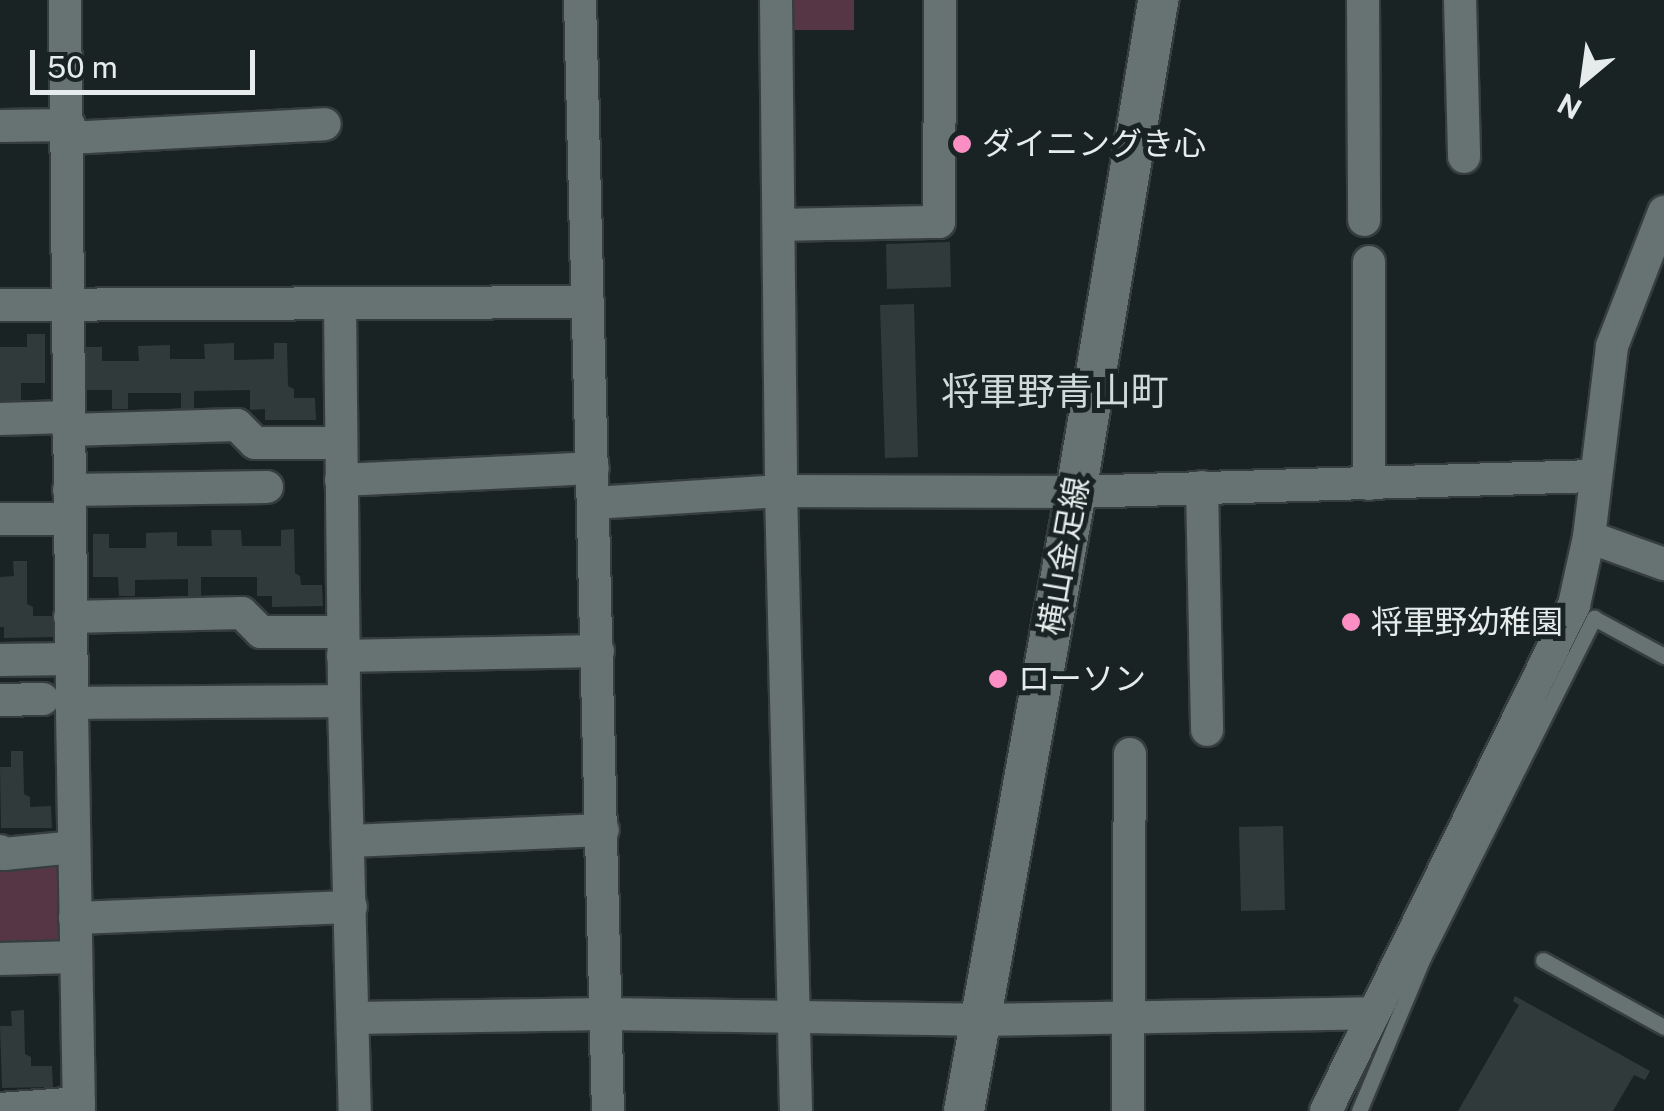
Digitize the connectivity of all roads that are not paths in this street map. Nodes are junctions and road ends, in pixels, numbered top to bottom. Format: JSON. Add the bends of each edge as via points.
{"nodes":[{"id":1,"x":65,"y":0,"type":"edge"},
{"id":2,"x":580,"y":0,"type":"edge"},
{"id":3,"x":776,"y":0,"type":"edge"},
{"id":4,"x":940,"y":0,"type":"edge"},
{"id":5,"x":1158,"y":0,"type":"edge"},
{"id":6,"x":1363,"y":0,"type":"edge"},
{"id":7,"x":1460,"y":0,"type":"edge"},
{"id":8,"x":325,"y":124,"type":"dead end"},
{"id":9,"x":0,"y":126,"type":"edge"},
{"id":10,"x":69,"y":131,"type":"junction"},
{"id":11,"x":1464,"y":157,"type":"dead end"},
{"id":12,"x":1664,"y":212,"type":"edge"},
{"id":13,"x":1364,"y":220,"type":"dead end"},
{"id":14,"x":779,"y":225,"type":"junction"},
{"id":15,"x":1369,"y":262,"type":"dead end"},
{"id":16,"x":1654,"y":266,"type":"edge"},
{"id":17,"x":588,"y":302,"type":"junction"},
{"id":18,"x":68,"y":304,"type":"junction"},
{"id":19,"x":340,"y":304,"type":"junction"},
{"id":20,"x":0,"y":305,"type":"edge"},
{"id":21,"x":0,"y":419,"type":"edge"},
{"id":22,"x":68,"y":423,"type":"junction"},
{"id":23,"x":341,"y":443,"type":"junction"},
{"id":24,"x":593,"y":468,"type":"junction"},
{"id":25,"x":1593,"y":476,"type":"junction"},
{"id":26,"x":342,"y":480,"type":"junction"},
{"id":27,"x":1369,"y":484,"type":"junction"},
{"id":28,"x":267,"y":487,"type":"dead end"},
{"id":29,"x":1202,"y":488,"type":"junction"},
{"id":30,"x":781,"y":491,"type":"junction"},
{"id":31,"x":1076,"y":492,"type":"junction"},
{"id":32,"x":594,"y":503,"type":"junction"},
{"id":33,"x":69,"y":504,"type":"junction"},
{"id":34,"x":0,"y":519,"type":"edge"},
{"id":35,"x":1589,"y":537,"type":"junction"},
{"id":36,"x":1664,"y":564,"type":"edge"},
{"id":37,"x":70,"y":617,"type":"junction"},
{"id":38,"x":343,"y":644,"type":"junction"},
{"id":39,"x":598,"y":651,"type":"junction"},
{"id":40,"x":1664,"y":656,"type":"edge"},
{"id":41,"x":71,"y":659,"type":"junction"},
{"id":42,"x":0,"y":660,"type":"edge"},
{"id":43,"x":0,"y":700,"type":"edge"},
{"id":44,"x":344,"y":700,"type":"junction"},
{"id":45,"x":58,"y":701,"type":"junction"},
{"id":46,"x":1207,"y":730,"type":"dead end"},
{"id":47,"x":1130,"y":754,"type":"dead end"},
{"id":48,"x":603,"y":830,"type":"junction"},
{"id":49,"x":349,"y":841,"type":"junction"},
{"id":50,"x":74,"y":846,"type":"junction"},
{"id":51,"x":0,"y":850,"type":"edge"},
{"id":52,"x":350,"y":907,"type":"junction"},
{"id":53,"x":75,"y":918,"type":"junction"},
{"id":54,"x":76,"y":958,"type":"junction"},
{"id":55,"x":0,"y":959,"type":"edge"},
{"id":56,"x":1543,"y":960,"type":"dead end"},
{"id":57,"x":1373,"y":1012,"type":"junction"},
{"id":58,"x":607,"y":1014,"type":"junction"},
{"id":59,"x":353,"y":1018,"type":"junction"},
{"id":60,"x":793,"y":1019,"type":"junction"},
{"id":61,"x":980,"y":1020,"type":"junction"},
{"id":62,"x":1127,"y":1020,"type":"junction"},
{"id":63,"x":1664,"y":1027,"type":"edge"},
{"id":64,"x":79,"y":1107,"type":"edge"},
{"id":65,"x":0,"y":1109,"type":"edge"},
{"id":66,"x":356,"y":1111,"type":"edge"},
{"id":67,"x":608,"y":1111,"type":"edge"},
{"id":68,"x":796,"y":1111,"type":"edge"},
{"id":69,"x":964,"y":1111,"type":"edge"},
{"id":70,"x":1128,"y":1111,"type":"edge"},
{"id":71,"x":1326,"y":1111,"type":"edge"},
{"id":72,"x":1359,"y":1111,"type":"edge"}],
"edges":[{"from":1,"to":10,"type":"street"},
{"from":2,"to":17,"type":"street"},
{"from":3,"to":14,"type":"street"},
{"from":4,"to":14,"type":"street","via":[[939,222]]},
{"from":5,"to":31,"type":"street","name":"横山金足線"},
{"from":6,"to":13,"type":"street"},
{"from":7,"to":11,"type":"street"},
{"from":8,"to":10,"type":"street"},
{"from":9,"to":10,"type":"street"},
{"from":10,"to":18,"type":"street"},
{"from":12,"to":16,"type":"street"},
{"from":14,"to":30,"type":"street"},
{"from":15,"to":27,"type":"street"},
{"from":16,"to":25,"type":"street","via":[[1612,346]]},
{"from":17,"to":19,"type":"street"},
{"from":17,"to":24,"type":"street"},
{"from":18,"to":19,"type":"street"},
{"from":18,"to":20,"type":"street"},
{"from":18,"to":22,"type":"street"},
{"from":19,"to":23,"type":"street"},
{"from":21,"to":22,"type":"street"},
{"from":22,"to":23,"type":"street","via":[[237,426],[255,444]]},
{"from":22,"to":33,"type":"street"},
{"from":23,"to":26,"type":"street"},
{"from":24,"to":26,"type":"street"},
{"from":24,"to":32,"type":"street"},
{"from":25,"to":27,"type":"street"},
{"from":25,"to":35,"type":"street"},
{"from":26,"to":38,"type":"street"},
{"from":27,"to":29,"type":"street"},
{"from":28,"to":33,"type":"street"},
{"from":29,"to":31,"type":"street"},
{"from":29,"to":46,"type":"street"},
{"from":30,"to":31,"type":"street"},
{"from":30,"to":32,"type":"street"},
{"from":30,"to":60,"type":"street"},
{"from":31,"to":61,"type":"street","name":"横山金足線"},
{"from":32,"to":39,"type":"street"},
{"from":33,"to":34,"type":"street"},
{"from":33,"to":37,"type":"street"},
{"from":35,"to":36,"type":"street"},
{"from":35,"to":57,"type":"street","via":[[1574,605]]},
{"from":37,"to":38,"type":"street","via":[[242,613],[262,632]]},
{"from":37,"to":41,"type":"street"},
{"from":38,"to":39,"type":"street"},
{"from":38,"to":44,"type":"street"},
{"from":39,"to":48,"type":"street"},
{"from":40,"to":72,"type":"lane","via":[[1594,618],[1431,942]]},
{"from":41,"to":42,"type":"street"},
{"from":41,"to":45,"type":"street"},
{"from":43,"to":45,"type":"street"},
{"from":44,"to":45,"type":"street"},
{"from":44,"to":49,"type":"street"},
{"from":45,"to":50,"type":"street"},
{"from":47,"to":62,"type":"street"},
{"from":48,"to":49,"type":"street"},
{"from":48,"to":58,"type":"street"},
{"from":49,"to":52,"type":"street"},
{"from":50,"to":51,"type":"street"},
{"from":50,"to":53,"type":"street"},
{"from":52,"to":53,"type":"street"},
{"from":52,"to":59,"type":"street"},
{"from":53,"to":54,"type":"street"},
{"from":54,"to":55,"type":"street"},
{"from":54,"to":64,"type":"street"},
{"from":56,"to":63,"type":"lane"},
{"from":57,"to":62,"type":"street"},
{"from":57,"to":71,"type":"street"},
{"from":58,"to":59,"type":"street"},
{"from":58,"to":60,"type":"street"},
{"from":58,"to":67,"type":"street"},
{"from":59,"to":66,"type":"street"},
{"from":60,"to":61,"type":"street"},
{"from":60,"to":68,"type":"street"},
{"from":61,"to":62,"type":"street"},
{"from":61,"to":69,"type":"street","name":"横山金足線"},
{"from":62,"to":70,"type":"street"},
{"from":64,"to":65,"type":"street"}]}
